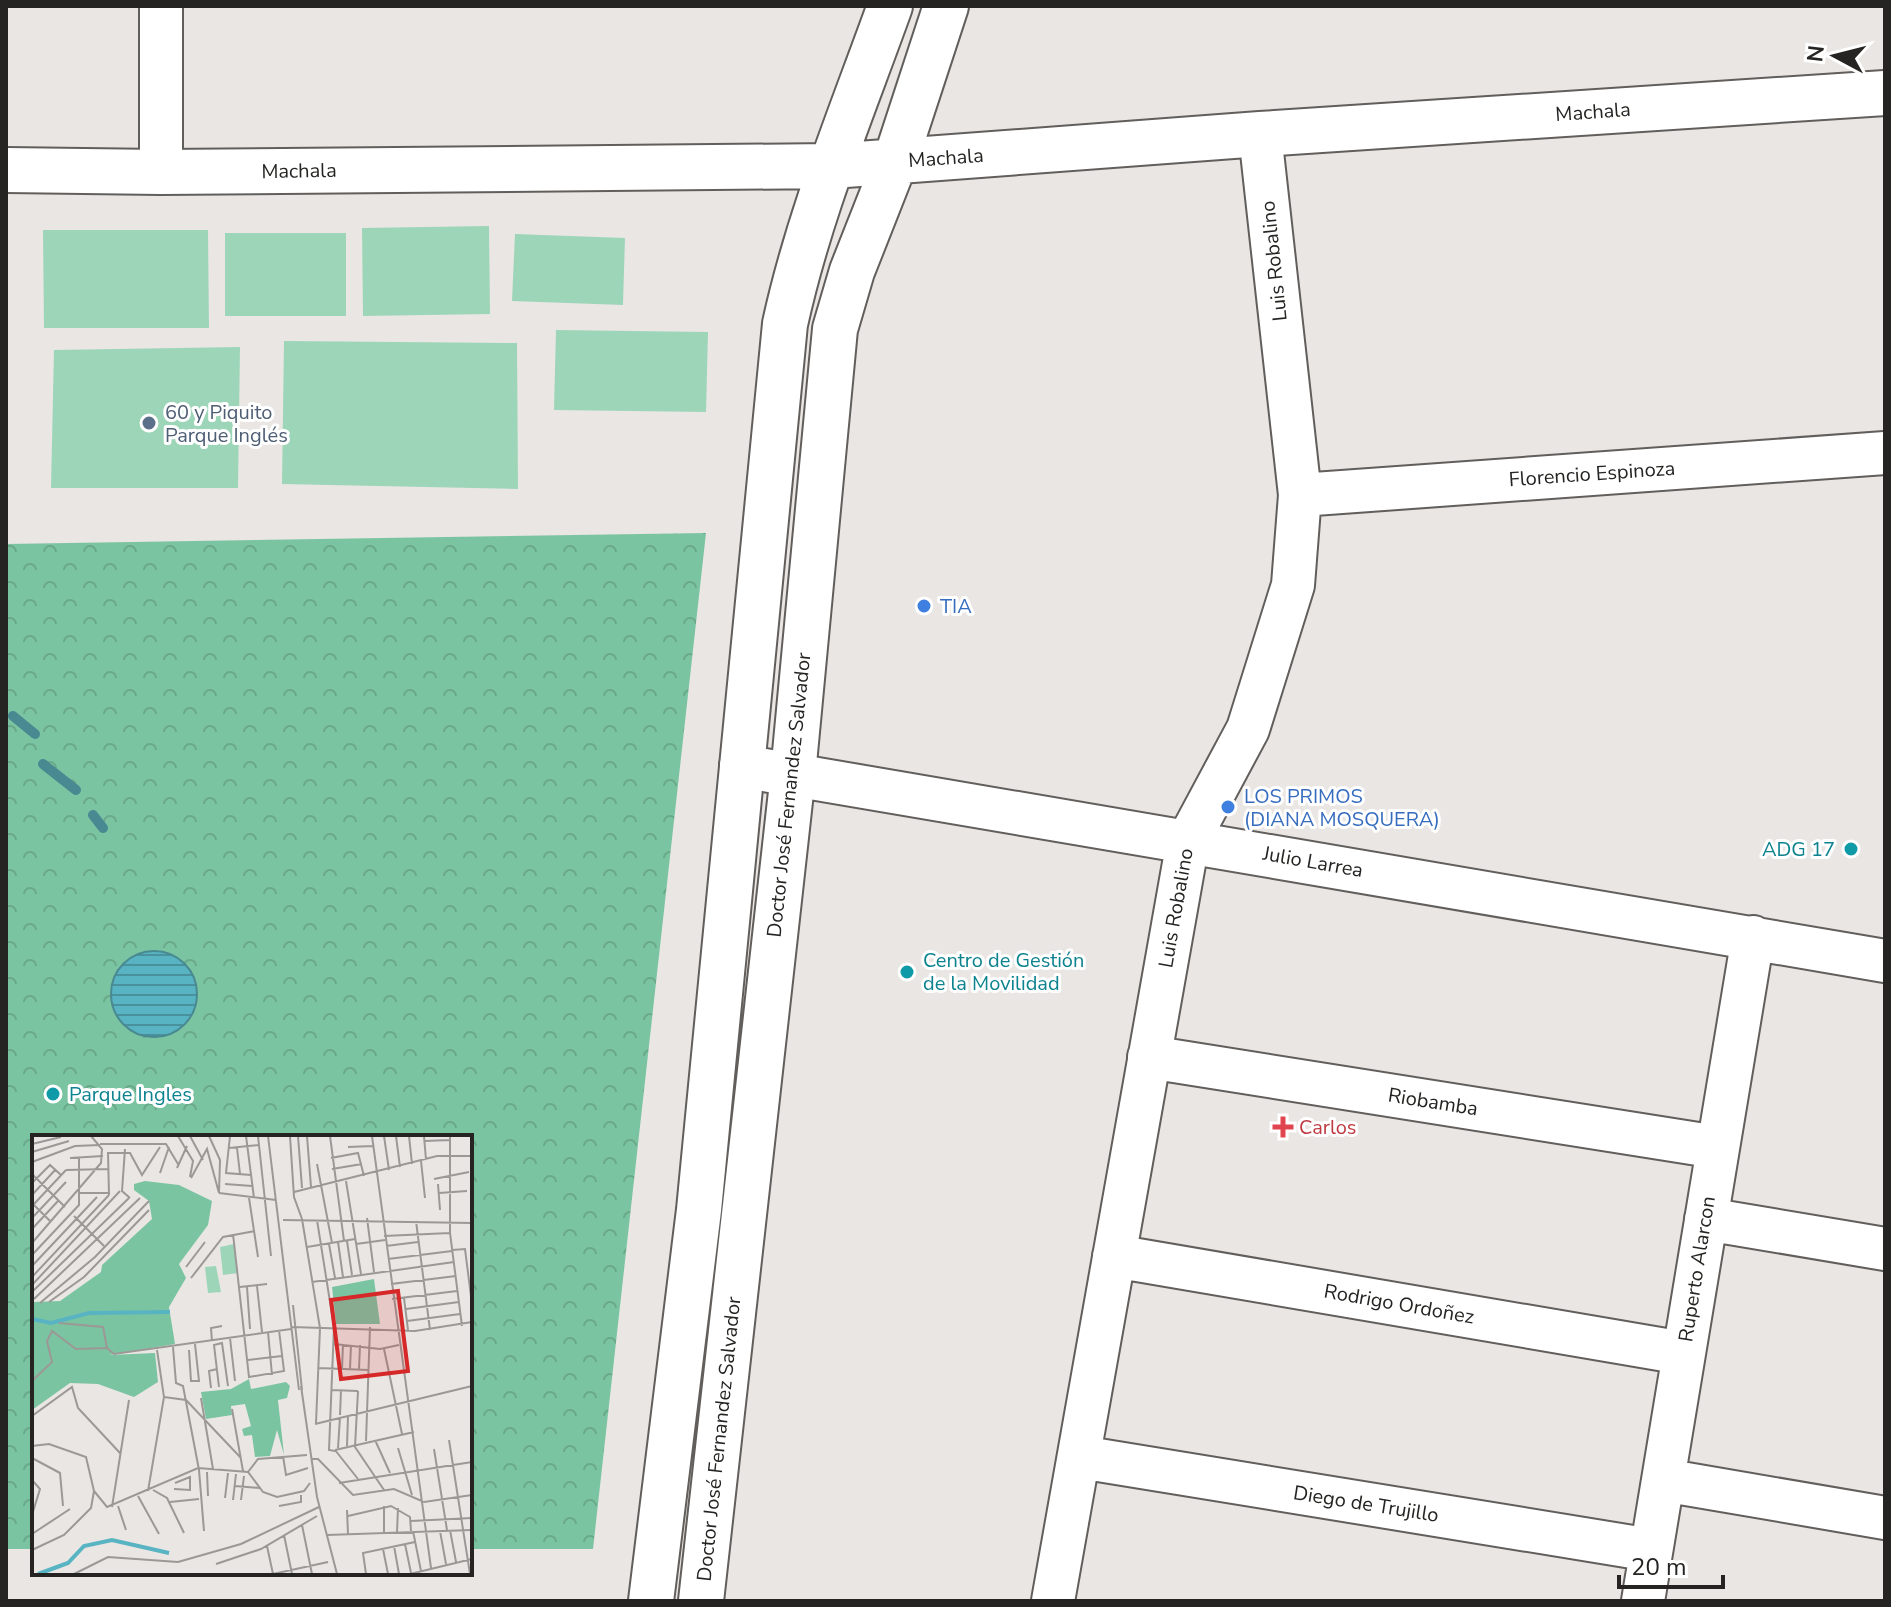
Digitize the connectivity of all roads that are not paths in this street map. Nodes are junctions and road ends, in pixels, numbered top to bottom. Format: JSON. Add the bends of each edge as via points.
{"nodes":[{"id":1,"x":161,"y":6,"type":"edge"},
{"id":2,"x":890,"y":6,"type":"edge"},
{"id":3,"x":946,"y":6,"type":"edge"},
{"id":4,"x":1885,"y":93,"type":"edge"},
{"id":5,"x":1260,"y":134,"type":"junction"},
{"id":6,"x":895,"y":162,"type":"junction"},
{"id":7,"x":832,"y":166,"type":"junction"},
{"id":8,"x":6,"y":170,"type":"edge"},
{"id":9,"x":161,"y":172,"type":"junction"},
{"id":10,"x":1885,"y":453,"type":"edge"},
{"id":11,"x":1300,"y":495,"type":"junction"},
{"id":12,"x":741,"y":766,"type":"junction"},
{"id":13,"x":793,"y":774,"type":"junction"},
{"id":14,"x":1188,"y":841,"type":"junction"},
{"id":15,"x":1753,"y":937,"type":"junction"},
{"id":16,"x":1885,"y":961,"type":"edge"},
{"id":17,"x":1149,"y":1057,"type":"junction"},
{"id":18,"x":1717,"y":1147,"type":"junction"},
{"id":19,"x":1706,"y":1219,"type":"junction"},
{"id":20,"x":1885,"y":1249,"type":"edge"},
{"id":21,"x":1114,"y":1256,"type":"junction"},
{"id":22,"x":1683,"y":1353,"type":"junction"},
{"id":23,"x":1080,"y":1457,"type":"junction"},
{"id":24,"x":1663,"y":1480,"type":"junction"},
{"id":25,"x":1885,"y":1518,"type":"edge"},
{"id":26,"x":1651,"y":1550,"type":"junction"},
{"id":27,"x":651,"y":1601,"type":"edge"},
{"id":28,"x":701,"y":1601,"type":"edge"},
{"id":29,"x":1053,"y":1601,"type":"edge"},
{"id":30,"x":1643,"y":1601,"type":"edge"}],
"edges":[{"from":1,"to":9,"type":"street"},
{"from":2,"to":7,"type":"main road"},
{"from":3,"to":6,"type":"main road","name":"Doctor José Fernandez Salvador"},
{"from":4,"to":5,"type":"main road","name":"Machala"},
{"from":5,"to":6,"type":"main road","name":"Machala"},
{"from":5,"to":11,"type":"street","name":"Luis Robalino"},
{"from":6,"to":7,"type":"main road","name":"Machala"},
{"from":6,"to":13,"type":"main road","name":"Doctor José Fernandez Salvador","via":[[835,329]]},
{"from":7,"to":9,"type":"main road","name":"Machala"},
{"from":7,"to":12,"type":"main road","via":[[818,198],[785,324]]},
{"from":8,"to":9,"type":"main road","name":"Machala"},
{"from":10,"to":11,"type":"street","name":"Florencio Espinoza"},
{"from":11,"to":14,"type":"street","name":"Luis Robalino","via":[[1293,585],[1248,729]]},
{"from":12,"to":13,"type":"street","name":"Julio Larrea"},
{"from":12,"to":27,"type":"main road","via":[[699,1210]]},
{"from":13,"to":14,"type":"street","name":"Julio Larrea"},
{"from":13,"to":28,"type":"main road","name":"Doctor José Fernandez Salvador"},
{"from":14,"to":15,"type":"street","name":"Julio Larrea"},
{"from":14,"to":17,"type":"street","name":"Luis Robalino"},
{"from":15,"to":16,"type":"street","name":"Julio Larrea"},
{"from":15,"to":18,"type":"street","name":"Ruperto Alarcon"},
{"from":17,"to":18,"type":"street","name":"Riobamba"},
{"from":17,"to":21,"type":"street","name":"Luis Robalino"},
{"from":18,"to":19,"type":"street","name":"Ruperto Alarcon"},
{"from":19,"to":20,"type":"street"},
{"from":19,"to":22,"type":"street","name":"Ruperto Alarcon"},
{"from":21,"to":22,"type":"street","name":"Rodrigo Ordoñez"},
{"from":21,"to":23,"type":"street","name":"Luis Robalino"},
{"from":22,"to":24,"type":"street","name":"Ruperto Alarcon"},
{"from":23,"to":26,"type":"street","name":"Diego de Trujillo"},
{"from":23,"to":29,"type":"street","name":"Luis Robalino"},
{"from":24,"to":25,"type":"street"},
{"from":24,"to":26,"type":"street","name":"Ruperto Alarcon"},
{"from":26,"to":30,"type":"street","name":"Ruperto Alarcon"}]}
